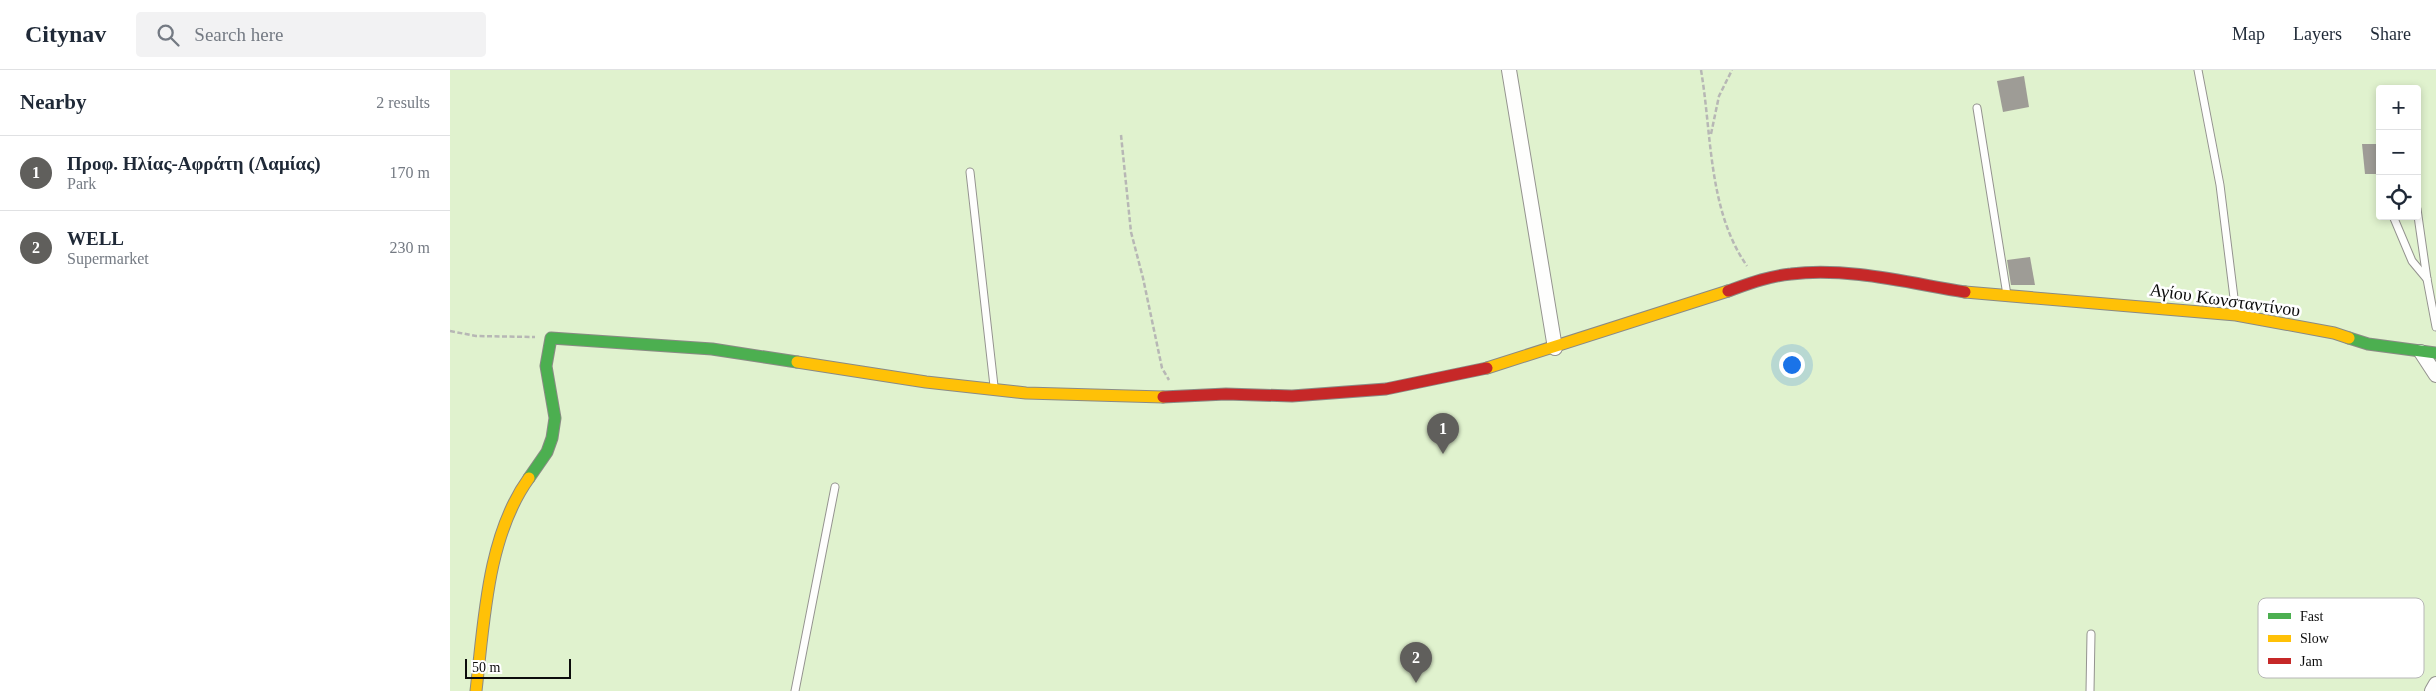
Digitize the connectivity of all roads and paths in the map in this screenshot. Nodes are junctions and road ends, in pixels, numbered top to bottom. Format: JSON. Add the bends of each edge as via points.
{"nodes":[{"id":1,"x":1509,"y":70,"type":"edge"},
{"id":2,"x":1701,"y":70,"type":"edge"},
{"id":3,"x":1732,"y":70,"type":"edge"},
{"id":4,"x":2198,"y":70,"type":"edge"},
{"id":5,"x":1977,"y":108,"type":"dead end"},
{"id":6,"x":1121,"y":135,"type":"dead end"},
{"id":7,"x":1710,"y":140,"type":"junction"},
{"id":8,"x":970,"y":172,"type":"dead end"},
{"id":9,"x":2395,"y":220,"type":"edge"},
{"id":10,"x":2418,"y":220,"type":"edge"},
{"id":11,"x":2426,"y":279,"type":"junction"},
{"id":12,"x":1756,"y":281,"type":"junction"},
{"id":13,"x":2007,"y":297,"type":"junction"},
{"id":14,"x":2236,"y":315,"type":"junction"},
{"id":15,"x":2436,"y":327,"type":"edge"},
{"id":16,"x":450,"y":331,"type":"edge"},
{"id":17,"x":551,"y":338,"type":"junction"},
{"id":18,"x":1555,"y":348,"type":"junction"},
{"id":19,"x":2421,"y":352,"type":"junction"},
{"id":20,"x":2436,"y":353,"type":"edge"},
{"id":21,"x":2436,"y":375,"type":"edge"},
{"id":22,"x":994,"y":389,"type":"junction"},
{"id":23,"x":1185,"y":396,"type":"junction"},
{"id":24,"x":836,"y":487,"type":"dead end"},
{"id":25,"x":2091,"y":634,"type":"dead end"},
{"id":26,"x":2436,"y":684,"type":"edge"},
{"id":27,"x":476,"y":691,"type":"edge"},
{"id":28,"x":796,"y":691,"type":"edge"},
{"id":29,"x":2090,"y":691,"type":"edge"},
{"id":30,"x":2432,"y":691,"type":"edge"}],
"edges":[{"from":1,"to":18,"type":"street"},
{"from":2,"to":7,"type":"path"},
{"from":3,"to":7,"type":"path","via":[[1719,96]]},
{"from":4,"to":14,"type":"lane","via":[[2220,185]]},
{"from":5,"to":13,"type":"lane"},
{"from":6,"to":23,"type":"path","via":[[1131,232],[1162,368],[1171,384]]},
{"from":7,"to":12,"type":"path","via":[[1712,167],[1725,221],[1734,244]]},
{"from":8,"to":22,"type":"lane"},
{"from":9,"to":11,"type":"lane","via":[[2412,261]]},
{"from":10,"to":11,"type":"lane"},
{"from":11,"to":15,"type":"lane"},
{"from":12,"to":13,"type":"street","name":"Αγίου Κωνσταντίνου","via":[[1790,274],[1828,272]]},
{"from":12,"to":18,"type":"street","name":"Αγίου Κωνσταντίνου"},
{"from":13,"to":14,"type":"street","name":"Αγίου Κωνσταντίνου","via":[[2092,301]]},
{"from":14,"to":19,"type":"street","name":"Αγίου Κωνσταντίνου","via":[[2334,333],[2368,344]]},
{"from":16,"to":17,"type":"path","via":[[476,336]]},
{"from":17,"to":22,"type":"street","name":"Αγίου Κωνσταντίνου","via":[[712,350]]},
{"from":17,"to":27,"type":"street","via":[[546,372],[555,418],[552,438],[506,520],[488,589]]},
{"from":18,"to":23,"type":"street","name":"Αγίου Κωνσταντίνου","via":[[1477,371],[1386,389],[1292,396]]},
{"from":19,"to":20,"type":"street","name":"Αγίου Κωνσταντίνου"},
{"from":19,"to":21,"type":"street"},
{"from":22,"to":23,"type":"street","name":"Αγίου Κωνσταντίνου","via":[[1058,394]]},
{"from":24,"to":28,"type":"lane"},
{"from":25,"to":29,"type":"lane"},
{"from":26,"to":30,"type":"street"}]}
